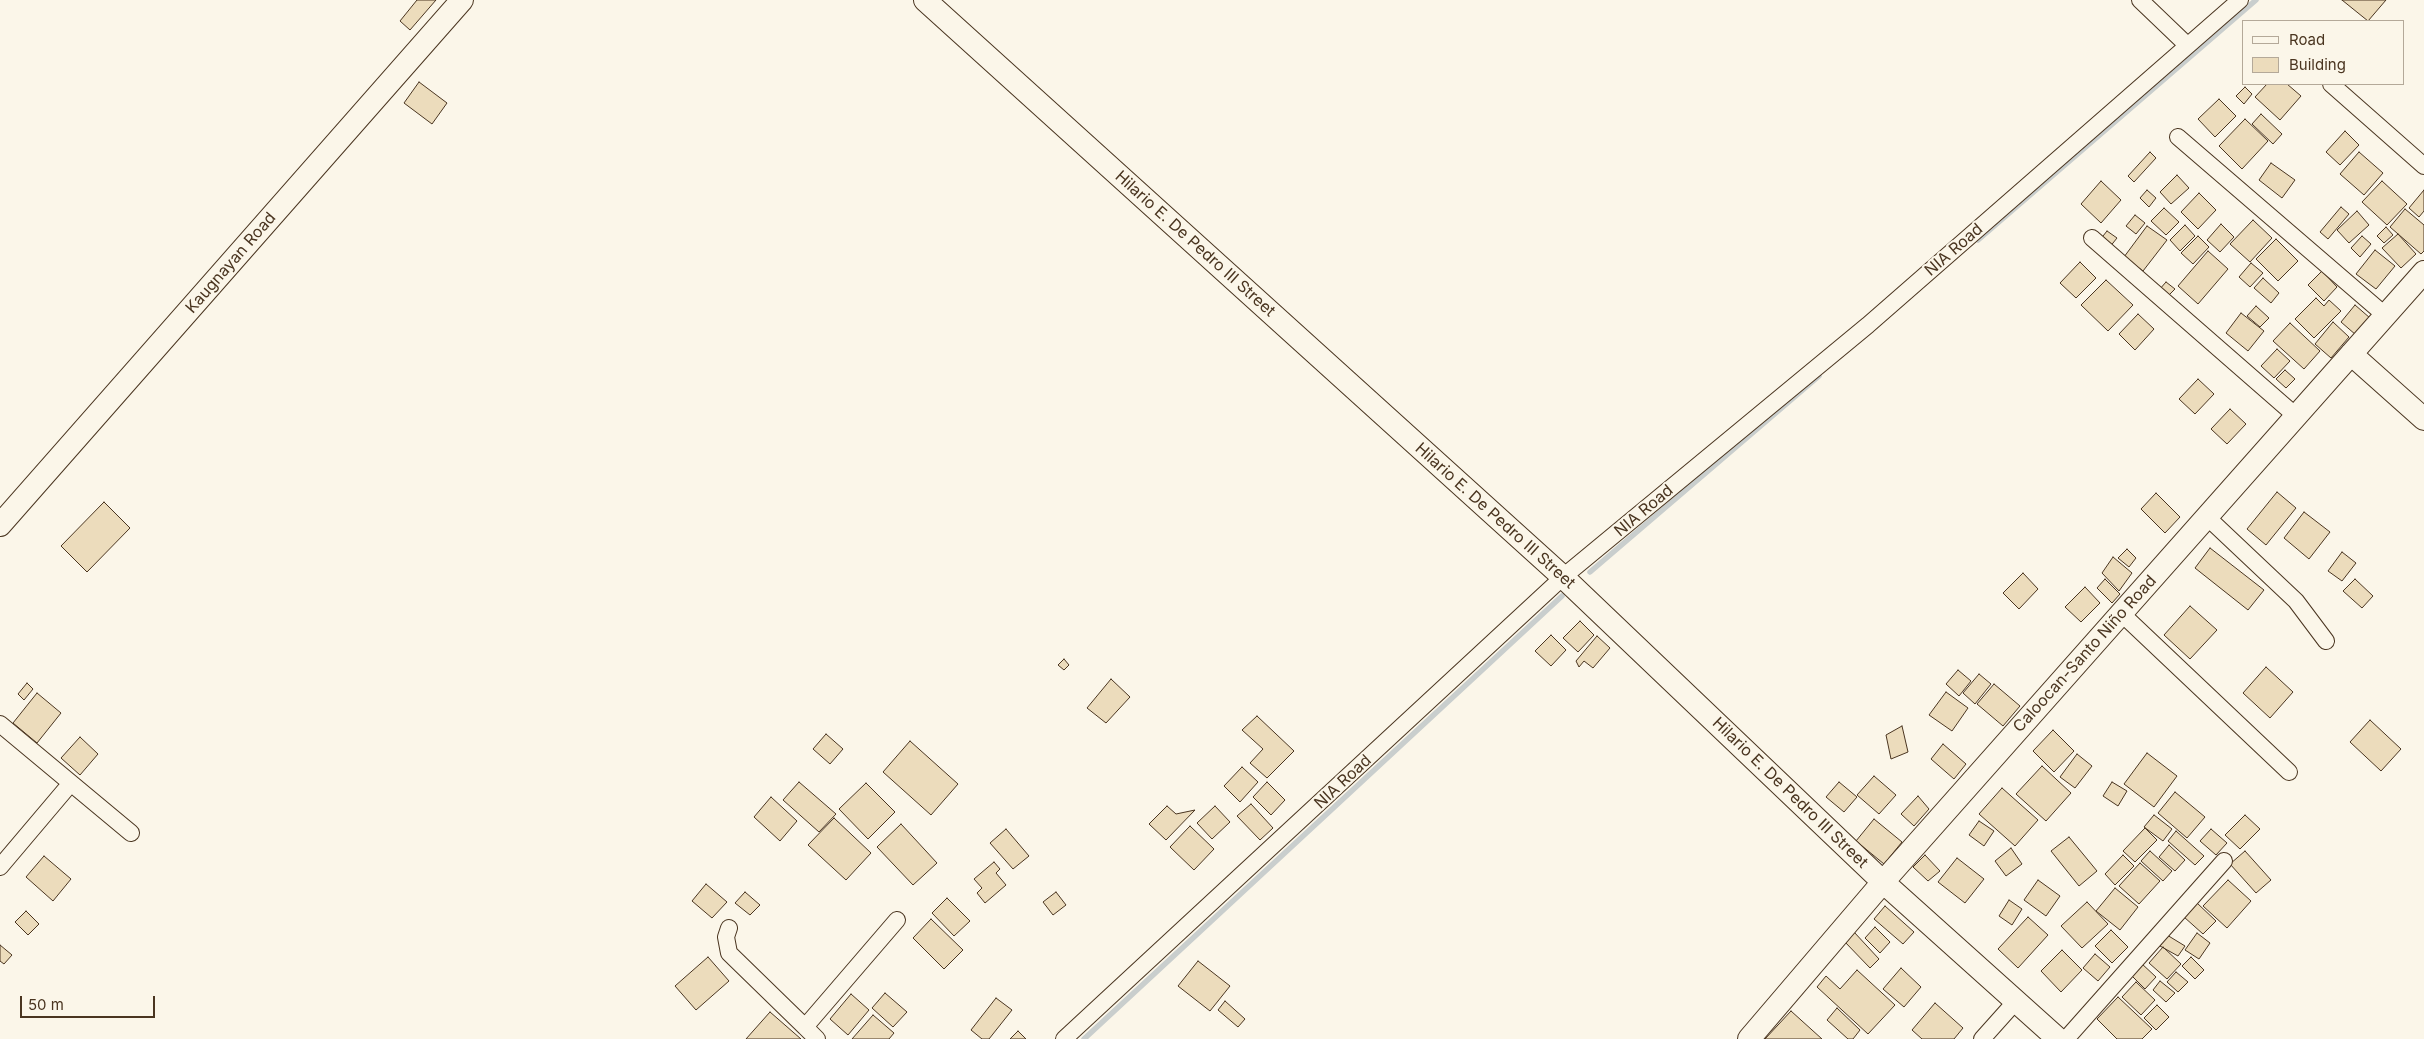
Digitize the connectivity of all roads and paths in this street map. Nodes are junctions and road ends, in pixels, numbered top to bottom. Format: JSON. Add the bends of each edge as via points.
{"nodes":[{"id":1,"x":462,"y":0,"type":"edge"},
{"id":2,"x":925,"y":0,"type":"edge"},
{"id":3,"x":2140,"y":0,"type":"edge"},
{"id":4,"x":2240,"y":0,"type":"edge"},
{"id":5,"x":2187,"y":45,"type":"junction"},
{"id":6,"x":2332,"y":85,"type":"edge"},
{"id":7,"x":2178,"y":137,"type":"dead end"},
{"id":8,"x":2424,"y":166,"type":"edge"},
{"id":9,"x":2092,"y":238,"type":"dead end"},
{"id":10,"x":2424,"y":272,"type":"edge"},
{"id":11,"x":2386,"y":316,"type":"junction"},
{"id":12,"x":2352,"y":354,"type":"junction"},
{"id":13,"x":2296,"y":416,"type":"junction"},
{"id":14,"x":2424,"y":419,"type":"edge"},
{"id":15,"x":2207,"y":517,"type":"junction"},
{"id":16,"x":0,"y":525,"type":"edge"},
{"id":17,"x":1563,"y":577,"type":"junction"},
{"id":18,"x":2121,"y":613,"type":"junction"},
{"id":19,"x":2326,"y":641,"type":"dead end"},
{"id":20,"x":0,"y":724,"type":"edge"},
{"id":21,"x":2288,"y":772,"type":"dead end"},
{"id":22,"x":70,"y":783,"type":"junction"},
{"id":23,"x":131,"y":833,"type":"dead end"},
{"id":24,"x":2224,"y":861,"type":"dead end"},
{"id":25,"x":0,"y":867,"type":"edge"},
{"id":26,"x":1883,"y":882,"type":"junction"},
{"id":27,"x":897,"y":920,"type":"dead end"},
{"id":28,"x":729,"y":928,"type":"dead end"},
{"id":29,"x":2016,"y":1001,"type":"junction"},
{"id":30,"x":805,"y":1027,"type":"junction"},
{"id":31,"x":816,"y":1039,"type":"edge"},
{"id":32,"x":1064,"y":1039,"type":"edge"},
{"id":33,"x":1749,"y":1039,"type":"edge"},
{"id":34,"x":1982,"y":1039,"type":"edge"},
{"id":35,"x":2058,"y":1039,"type":"edge"},
{"id":36,"x":2066,"y":1039,"type":"edge"}],
"edges":[{"from":1,"to":16,"type":"street","name":"Kaugnayan Road"},
{"from":2,"to":17,"type":"street","name":"Hilario E. De Pedro III Street"},
{"from":3,"to":5,"type":"street"},
{"from":4,"to":5,"type":"street","name":"NIA Road"},
{"from":5,"to":17,"type":"street","name":"NIA Road","via":[[1868,326]]},
{"from":6,"to":8,"type":"street"},
{"from":7,"to":11,"type":"street"},
{"from":9,"to":13,"type":"street"},
{"from":10,"to":11,"type":"street","name":"Caloocan-Santo Niño Road"},
{"from":11,"to":12,"type":"street","name":"Caloocan-Santo Niño Road"},
{"from":12,"to":13,"type":"street","name":"Caloocan-Santo Niño Road"},
{"from":12,"to":14,"type":"street"},
{"from":13,"to":15,"type":"street","name":"Caloocan-Santo Niño Road"},
{"from":15,"to":18,"type":"street","name":"Caloocan-Santo Niño Road"},
{"from":15,"to":19,"type":"street","via":[[2296,601]]},
{"from":17,"to":26,"type":"street","name":"Hilario E. De Pedro III Street"},
{"from":17,"to":32,"type":"street","name":"NIA Road"},
{"from":18,"to":21,"type":"street"},
{"from":18,"to":26,"type":"street","name":"Caloocan-Santo Niño Road"},
{"from":20,"to":22,"type":"street"},
{"from":22,"to":23,"type":"street"},
{"from":22,"to":25,"type":"street"},
{"from":24,"to":36,"type":"street"},
{"from":26,"to":29,"type":"street","name":"Hilario E. De Pedro III Street"},
{"from":26,"to":33,"type":"street","name":"Caloocan-Santo Niño Road"},
{"from":27,"to":30,"type":"street"},
{"from":28,"to":30,"type":"street","via":[[726,937],[729,953]]},
{"from":29,"to":34,"type":"street"},
{"from":29,"to":35,"type":"street","name":"Hilario E. De Pedro III Street"},
{"from":30,"to":31,"type":"street"}]}
